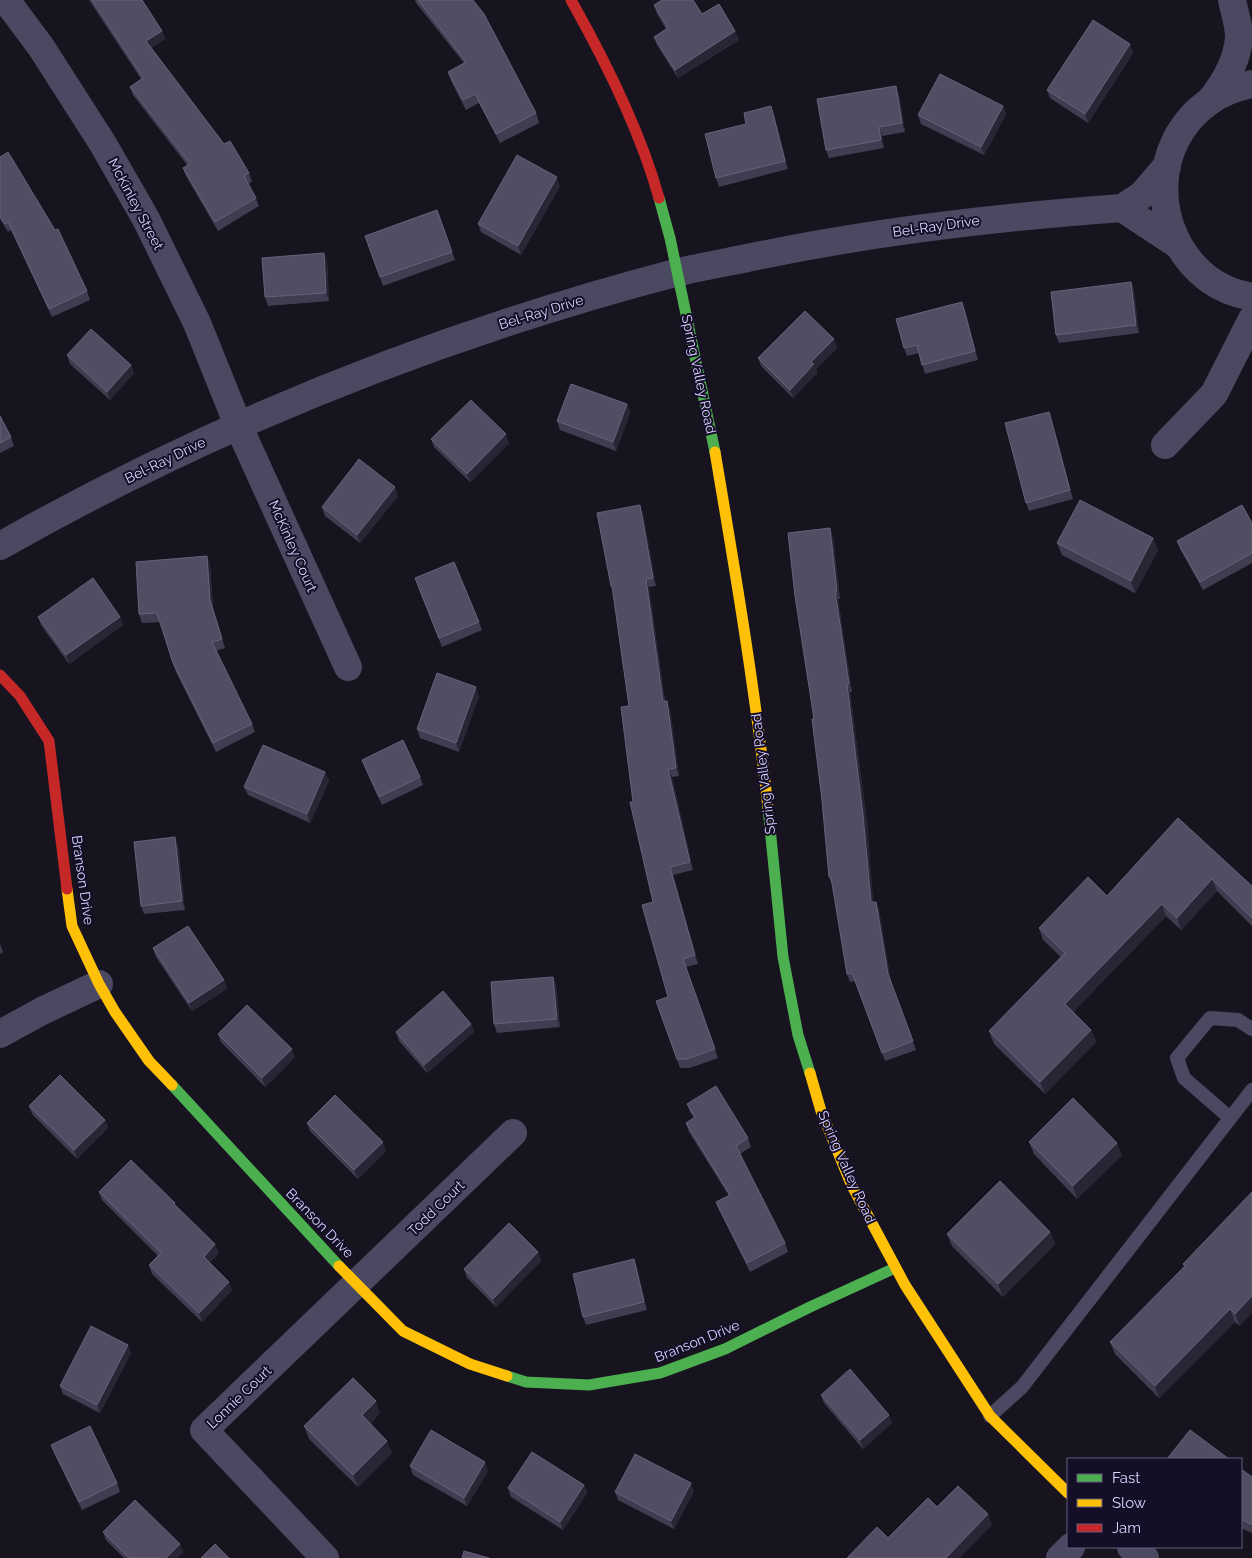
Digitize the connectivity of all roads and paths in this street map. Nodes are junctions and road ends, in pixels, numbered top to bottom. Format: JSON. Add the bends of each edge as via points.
{"nodes":[{"id":1,"x":6,"y":0,"type":"edge"},
{"id":2,"x":571,"y":0,"type":"edge"},
{"id":3,"x":1232,"y":0,"type":"edge"},
{"id":4,"x":1245,"y":42,"type":"edge"},
{"id":5,"x":1252,"y":84,"type":"edge"},
{"id":6,"x":1210,"y":101,"type":"junction"},
{"id":7,"x":1166,"y":166,"type":"junction"},
{"id":8,"x":1122,"y":208,"type":"junction"},
{"id":9,"x":1178,"y":245,"type":"junction"},
{"id":10,"x":678,"y":272,"type":"junction"},
{"id":11,"x":1252,"y":298,"type":"edge"},
{"id":12,"x":1252,"y":319,"type":"edge"},
{"id":13,"x":238,"y":425,"type":"junction"},
{"id":14,"x":1165,"y":445,"type":"dead end"},
{"id":15,"x":0,"y":546,"type":"edge"},
{"id":16,"x":348,"y":667,"type":"dead end"},
{"id":17,"x":0,"y":675,"type":"edge"},
{"id":18,"x":99,"y":984,"type":"junction"},
{"id":19,"x":1252,"y":1029,"type":"edge"},
{"id":20,"x":0,"y":1034,"type":"edge"},
{"id":21,"x":1252,"y":1090,"type":"edge"},
{"id":22,"x":1230,"y":1118,"type":"junction"},
{"id":23,"x":513,"y":1133,"type":"dead end"},
{"id":24,"x":894,"y":1268,"type":"junction"},
{"id":25,"x":358,"y":1283,"type":"junction"},
{"id":26,"x":990,"y":1416,"type":"junction"},
{"id":27,"x":1067,"y":1492,"type":"edge"},
{"id":28,"x":1071,"y":1548,"type":"edge"},
{"id":29,"x":1132,"y":1548,"type":"edge"},
{"id":30,"x":325,"y":1558,"type":"edge"},
{"id":31,"x":1060,"y":1558,"type":"edge"},
{"id":32,"x":1145,"y":1558,"type":"edge"}],
"edges":[{"from":1,"to":13,"type":"street","name":"McKinley Street","via":[[103,144],[146,219],[197,322]]},
{"from":2,"to":10,"type":"street","name":"Spring Valley Road","via":[[596,43],[629,116],[657,192]]},
{"from":3,"to":4,"type":"street"},
{"from":4,"to":6,"type":"street"},
{"from":5,"to":6,"type":"street","via":[[1233,88]]},
{"from":6,"to":7,"type":"street","via":[[1188,122],[1174,143]]},
{"from":7,"to":8,"type":"street","via":[[1142,195]]},
{"from":7,"to":9,"type":"street","via":[[1163,189],[1167,218]]},
{"from":8,"to":9,"type":"street"},
{"from":8,"to":10,"type":"street","name":"Bel-Ray Drive","via":[[949,224],[813,244]]},
{"from":9,"to":11,"type":"street","via":[[1187,259],[1208,279],[1234,293]]},
{"from":10,"to":13,"type":"street","name":"Bel-Ray Drive","via":[[504,323],[369,370]]},
{"from":10,"to":24,"type":"street","name":"Spring Valley Road","via":[[712,436],[740,600],[763,764],[783,957],[798,1035],[825,1120],[852,1184]]},
{"from":12,"to":14,"type":"street","via":[[1214,394]]},
{"from":13,"to":15,"type":"street","name":"Bel-Ray Drive","via":[[66,509]]},
{"from":13,"to":16,"type":"street","name":"McKinley Court"},
{"from":17,"to":18,"type":"street","name":"Branson Drive","via":[[20,696],[49,741],[72,926]]},
{"from":18,"to":20,"type":"street"},
{"from":18,"to":25,"type":"street","name":"Branson Drive","via":[[149,1061]]},
{"from":19,"to":22,"type":"lane","via":[[1238,1020],[1210,1018],[1178,1058],[1184,1078]]},
{"from":21,"to":22,"type":"lane"},
{"from":22,"to":26,"type":"lane","via":[[1022,1387]]},
{"from":23,"to":25,"type":"street","name":"Todd Court"},
{"from":24,"to":25,"type":"street","name":"Branson Drive","via":[[724,1349],[660,1373],[590,1385],[526,1382],[470,1364],[403,1331]]},
{"from":24,"to":26,"type":"street","name":"Spring Valley Road"},
{"from":25,"to":30,"type":"street","name":"Lonnie Court","via":[[204,1430]]},
{"from":26,"to":27,"type":"street","name":"Spring Valley Road"},
{"from":28,"to":31,"type":"street"},
{"from":29,"to":32,"type":"street"}]}
